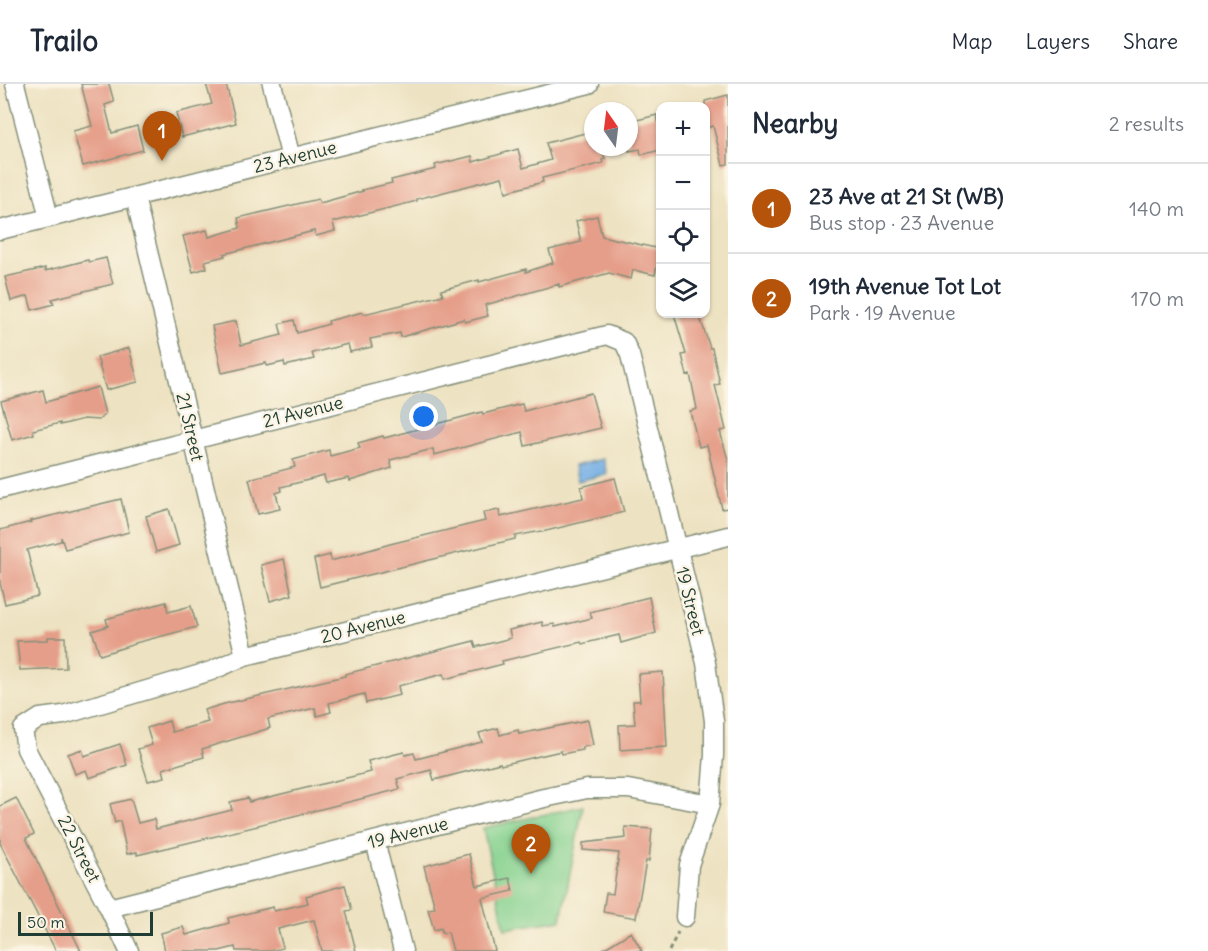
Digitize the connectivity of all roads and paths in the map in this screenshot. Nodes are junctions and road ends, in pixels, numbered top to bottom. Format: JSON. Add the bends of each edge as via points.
{"nodes":[{"id":1,"x":15,"y":84,"type":"edge"},
{"id":2,"x":272,"y":84,"type":"edge"},
{"id":3,"x":589,"y":84,"type":"edge"},
{"id":4,"x":532,"y":91,"type":"edge"},
{"id":5,"x":291,"y":158,"type":"junction"},
{"id":6,"x":135,"y":197,"type":"junction"},
{"id":7,"x":49,"y":218,"type":"junction"},
{"id":8,"x":0,"y":230,"type":"edge"},
{"id":9,"x":607,"y":335,"type":"joint"},
{"id":10,"x":193,"y":440,"type":"junction"},
{"id":11,"x":0,"y":489,"type":"edge"},
{"id":12,"x":728,"y":536,"type":"edge"},
{"id":13,"x":678,"y":548,"type":"junction"},
{"id":14,"x":245,"y":656,"type":"junction"},
{"id":15,"x":26,"y":749,"type":"joint"},
{"id":16,"x":710,"y":804,"type":"junction"},
{"id":17,"x":375,"y":841,"type":"junction"},
{"id":18,"x":109,"y":908,"type":"junction"},
{"id":19,"x":685,"y":917,"type":"dead end"},
{"id":20,"x":129,"y":951,"type":"edge"},
{"id":21,"x":403,"y":951,"type":"edge"}],
"edges":[{"from":1,"to":7,"type":"street"},
{"from":2,"to":5,"type":"street"},
{"from":3,"to":4,"type":"street","name":"23 Avenue"},
{"from":4,"to":5,"type":"street","name":"23 Avenue"},
{"from":5,"to":6,"type":"street","name":"23 Avenue"},
{"from":6,"to":7,"type":"street","name":"23 Avenue"},
{"from":6,"to":10,"type":"street","name":"21 Street"},
{"from":7,"to":8,"type":"street","name":"23 Avenue"},
{"from":9,"to":10,"type":"street","name":"21 Avenue"},
{"from":9,"to":13,"type":"street","name":"19 Street","via":[[624,342],[630,355]]},
{"from":10,"to":11,"type":"street","name":"21 Avenue"},
{"from":10,"to":14,"type":"street","name":"21 Street"},
{"from":12,"to":13,"type":"street","name":"20 Avenue"},
{"from":13,"to":14,"type":"street","name":"20 Avenue"},
{"from":13,"to":16,"type":"street","name":"19 Street","via":[[714,721]]},
{"from":14,"to":15,"type":"street","name":"20 Avenue","via":[[212,671],[63,715],[40,718],[23,729]]},
{"from":15,"to":18,"type":"street","name":"22 Street"},
{"from":16,"to":17,"type":"street","name":"19 Avenue","via":[[628,789],[587,789]]},
{"from":16,"to":19,"type":"street","name":"19 Street","via":[[689,864]]},
{"from":17,"to":18,"type":"street","name":"19 Avenue"},
{"from":17,"to":21,"type":"street"},
{"from":18,"to":20,"type":"street","name":"22 Street"}]}
